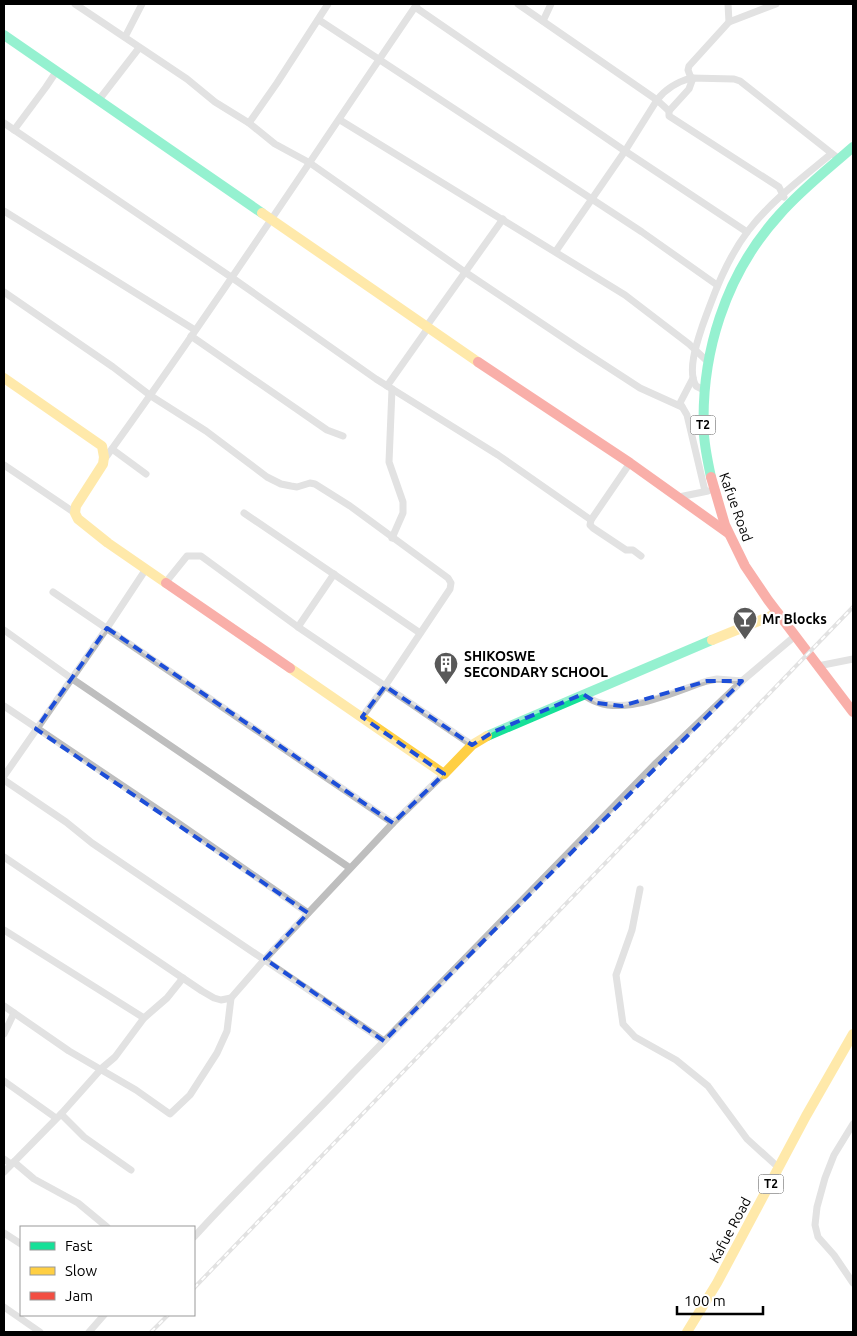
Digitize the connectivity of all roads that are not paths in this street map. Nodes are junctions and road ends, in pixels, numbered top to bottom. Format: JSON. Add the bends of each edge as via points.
{"nodes":[{"id":1,"x":75,"y":4,"type":"edge"},
{"id":2,"x":142,"y":4,"type":"edge"},
{"id":3,"x":328,"y":4,"type":"edge"},
{"id":4,"x":518,"y":4,"type":"edge"},
{"id":5,"x":551,"y":4,"type":"edge"},
{"id":6,"x":728,"y":4,"type":"edge"},
{"id":7,"x":776,"y":4,"type":"edge"},
{"id":8,"x":416,"y":6,"type":"edge"},
{"id":9,"x":319,"y":20,"type":"junction"},
{"id":10,"x":543,"y":22,"type":"junction"},
{"id":11,"x":729,"y":22,"type":"junction"},
{"id":12,"x":4,"y":35,"type":"edge"},
{"id":13,"x":125,"y":37,"type":"junction"},
{"id":14,"x":139,"y":48,"type":"junction"},
{"id":15,"x":379,"y":59,"type":"junction"},
{"id":16,"x":56,"y":72,"type":"junction"},
{"id":17,"x":692,"y":78,"type":"junction"},
{"id":18,"x":657,"y":100,"type":"junction"},
{"id":19,"x":98,"y":101,"type":"junction"},
{"id":20,"x":669,"y":111,"type":"junction"},
{"id":21,"x":340,"y":120,"type":"junction"},
{"id":22,"x":4,"y":123,"type":"edge"},
{"id":23,"x":250,"y":123,"type":"junction"},
{"id":24,"x":14,"y":130,"type":"junction"},
{"id":25,"x":853,"y":147,"type":"edge"},
{"id":26,"x":625,"y":151,"type":"junction"},
{"id":27,"x":835,"y":156,"type":"junction"},
{"id":28,"x":310,"y":163,"type":"junction"},
{"id":29,"x":784,"y":194,"type":"junction"},
{"id":30,"x":591,"y":199,"type":"junction"},
{"id":31,"x":788,"y":204,"type":"junction"},
{"id":32,"x":4,"y":212,"type":"edge"},
{"id":33,"x":271,"y":219,"type":"junction"},
{"id":34,"x":503,"y":219,"type":"junction"},
{"id":35,"x":747,"y":232,"type":"junction"},
{"id":36,"x":556,"y":251,"type":"junction"},
{"id":37,"x":465,"y":272,"type":"junction"},
{"id":38,"x":231,"y":277,"type":"junction"},
{"id":39,"x":717,"y":285,"type":"junction"},
{"id":40,"x":4,"y":292,"type":"edge"},
{"id":41,"x":427,"y":327,"type":"junction"},
{"id":42,"x":193,"y":333,"type":"junction"},
{"id":43,"x":694,"y":348,"type":"junction"},
{"id":44,"x":707,"y":361,"type":"junction"},
{"id":45,"x":4,"y":378,"type":"edge"},
{"id":46,"x":693,"y":378,"type":"junction"},
{"id":47,"x":389,"y":387,"type":"junction"},
{"id":48,"x":704,"y":390,"type":"junction"},
{"id":49,"x":151,"y":396,"type":"junction"},
{"id":50,"x":682,"y":407,"type":"junction"},
{"id":51,"x":343,"y":436,"type":"dead end"},
{"id":52,"x":112,"y":449,"type":"junction"},
{"id":53,"x":104,"y":460,"type":"junction"},
{"id":54,"x":630,"y":463,"type":"junction"},
{"id":55,"x":4,"y":465,"type":"edge"},
{"id":56,"x":146,"y":474,"type":"dead end"},
{"id":57,"x":709,"y":491,"type":"junction"},
{"id":58,"x":680,"y":497,"type":"junction"},
{"id":59,"x":74,"y":513,"type":"junction"},
{"id":60,"x":244,"y":513,"type":"dead end"},
{"id":61,"x":591,"y":520,"type":"junction"},
{"id":62,"x":729,"y":533,"type":"junction"},
{"id":63,"x":392,"y":538,"type":"junction"},
{"id":64,"x":642,"y":556,"type":"dead end"},
{"id":65,"x":146,"y":569,"type":"junction"},
{"id":66,"x":334,"y":574,"type":"junction"},
{"id":67,"x":166,"y":582,"type":"junction"},
{"id":68,"x":53,"y":592,"type":"dead end"},
{"id":69,"x":778,"y":613,"type":"junction"},
{"id":70,"x":298,"y":627,"type":"junction"},
{"id":71,"x":107,"y":628,"type":"junction"},
{"id":72,"x":4,"y":630,"type":"edge"},
{"id":73,"x":420,"y":633,"type":"junction"},
{"id":74,"x":795,"y":636,"type":"junction"},
{"id":75,"x":853,"y":661,"type":"edge"},
{"id":76,"x":823,"y":665,"type":"junction"},
{"id":77,"x":71,"y":678,"type":"junction"},
{"id":78,"x":742,"y":681,"type":"junction"},
{"id":79,"x":385,"y":686,"type":"junction"},
{"id":80,"x":583,"y":694,"type":"junction"},
{"id":81,"x":4,"y":706,"type":"edge"},
{"id":82,"x":853,"y":712,"type":"edge"},
{"id":83,"x":362,"y":717,"type":"junction"},
{"id":84,"x":36,"y":729,"type":"junction"},
{"id":85,"x":472,"y":745,"type":"junction"},
{"id":86,"x":444,"y":774,"type":"junction"},
{"id":87,"x":4,"y":776,"type":"edge"},
{"id":88,"x":4,"y":780,"type":"edge"},
{"id":89,"x":393,"y":823,"type":"junction"},
{"id":90,"x":4,"y":857,"type":"edge"},
{"id":91,"x":350,"y":868,"type":"junction"},
{"id":92,"x":640,"y":889,"type":"dead end"},
{"id":93,"x":308,"y":914,"type":"junction"},
{"id":94,"x":4,"y":930,"type":"edge"},
{"id":95,"x":265,"y":959,"type":"junction"},
{"id":96,"x":184,"y":978,"type":"junction"},
{"id":97,"x":230,"y":998,"type":"junction"},
{"id":98,"x":4,"y":1006,"type":"edge"},
{"id":99,"x":14,"y":1013,"type":"junction"},
{"id":100,"x":144,"y":1018,"type":"junction"},
{"id":101,"x":4,"y":1034,"type":"edge"},
{"id":102,"x":853,"y":1034,"type":"edge"},
{"id":103,"x":384,"y":1042,"type":"junction"},
{"id":104,"x":102,"y":1068,"type":"junction"},
{"id":105,"x":4,"y":1081,"type":"edge"},
{"id":106,"x":58,"y":1116,"type":"junction"},
{"id":107,"x":853,"y":1124,"type":"edge"},
{"id":108,"x":4,"y":1159,"type":"edge"},
{"id":109,"x":13,"y":1163,"type":"junction"},
{"id":110,"x":779,"y":1168,"type":"junction"},
{"id":111,"x":132,"y":1170,"type":"dead end"},
{"id":112,"x":4,"y":1172,"type":"edge"},
{"id":113,"x":106,"y":1226,"type":"edge"},
{"id":114,"x":4,"y":1233,"type":"edge"},
{"id":115,"x":195,"y":1236,"type":"edge"},
{"id":116,"x":20,"y":1243,"type":"edge"},
{"id":117,"x":853,"y":1283,"type":"edge"},
{"id":118,"x":4,"y":1307,"type":"edge"},
{"id":119,"x":103,"y":1316,"type":"edge"},
{"id":120,"x":40,"y":1332,"type":"edge"},
{"id":121,"x":89,"y":1332,"type":"edge"},
{"id":122,"x":687,"y":1332,"type":"edge"}],
"edges":[{"from":1,"to":13,"type":"street"},
{"from":2,"to":13,"type":"street"},
{"from":3,"to":9,"type":"street"},
{"from":4,"to":10,"type":"street"},
{"from":5,"to":10,"type":"street"},
{"from":6,"to":11,"type":"street"},
{"from":7,"to":11,"type":"street"},
{"from":8,"to":15,"type":"street"},
{"from":8,"to":26,"type":"street"},
{"from":9,"to":15,"type":"street"},
{"from":9,"to":23,"type":"street"},
{"from":10,"to":18,"type":"street"},
{"from":11,"to":17,"type":"street","via":[[689,66]]},
{"from":12,"to":16,"type":"main road"},
{"from":13,"to":14,"type":"street"},
{"from":14,"to":19,"type":"street"},
{"from":14,"to":23,"type":"street"},
{"from":15,"to":21,"type":"street"},
{"from":15,"to":30,"type":"street"},
{"from":16,"to":19,"type":"main road"},
{"from":16,"to":24,"type":"street"},
{"from":17,"to":18,"type":"street","via":[[672,86]]},
{"from":17,"to":20,"type":"street","via":[[686,93]]},
{"from":17,"to":27,"type":"street","via":[[740,81]]},
{"from":18,"to":20,"type":"street"},
{"from":18,"to":26,"type":"street"},
{"from":19,"to":33,"type":"main road"},
{"from":20,"to":29,"type":"street","via":[[670,118],[779,187]]},
{"from":21,"to":28,"type":"street"},
{"from":21,"to":34,"type":"street"},
{"from":22,"to":24,"type":"street"},
{"from":23,"to":28,"type":"street","via":[[275,144]]},
{"from":24,"to":38,"type":"street"},
{"from":25,"to":27,"type":"main road","name":"Kafue Road","number":"T2"},
{"from":26,"to":30,"type":"street"},
{"from":26,"to":35,"type":"street"},
{"from":27,"to":29,"type":"street"},
{"from":27,"to":31,"type":"main road","name":"Kafue Road","number":"T2"},
{"from":28,"to":33,"type":"street"},
{"from":28,"to":37,"type":"street"},
{"from":29,"to":31,"type":"street"},
{"from":29,"to":35,"type":"street"},
{"from":30,"to":36,"type":"street"},
{"from":30,"to":39,"type":"street"},
{"from":31,"to":44,"type":"main road","name":"Kafue Road","number":"T2","via":[[760,238],[737,275],[722,308]]},
{"from":32,"to":42,"type":"street"},
{"from":33,"to":38,"type":"street"},
{"from":33,"to":41,"type":"main road"},
{"from":34,"to":36,"type":"street"},
{"from":34,"to":37,"type":"street"},
{"from":35,"to":39,"type":"street"},
{"from":36,"to":43,"type":"street","via":[[645,308]]},
{"from":37,"to":41,"type":"street"},
{"from":37,"to":50,"type":"street","via":[[640,388]]},
{"from":38,"to":42,"type":"street"},
{"from":38,"to":47,"type":"street"},
{"from":39,"to":43,"type":"street"},
{"from":40,"to":49,"type":"street"},
{"from":41,"to":47,"type":"street"},
{"from":41,"to":54,"type":"main road"},
{"from":42,"to":49,"type":"street"},
{"from":42,"to":51,"type":"street","via":[[327,430]]},
{"from":43,"to":44,"type":"street"},
{"from":43,"to":46,"type":"street"},
{"from":44,"to":48,"type":"main road","name":"Kafue Road","number":"T2"},
{"from":45,"to":53,"type":"main road","via":[[102,446]]},
{"from":46,"to":48,"type":"street","via":[[696,386]]},
{"from":46,"to":50,"type":"street","via":[[680,403]]},
{"from":47,"to":61,"type":"street","via":[[498,455]]},
{"from":47,"to":63,"type":"street","via":[[390,462],[404,508]]},
{"from":48,"to":57,"type":"main road","name":"Kafue Road","number":"T2","via":[[704,446]]},
{"from":49,"to":52,"type":"street"},
{"from":49,"to":63,"type":"street","via":[[206,431],[267,477],[297,487],[315,484]]},
{"from":50,"to":57,"type":"street"},
{"from":52,"to":53,"type":"street"},
{"from":52,"to":56,"type":"street"},
{"from":53,"to":59,"type":"main road"},
{"from":54,"to":58,"type":"main road"},
{"from":54,"to":61,"type":"street"},
{"from":55,"to":59,"type":"street"},
{"from":57,"to":58,"type":"street"},
{"from":57,"to":62,"type":"main road","name":"Kafue Road","number":"T2"},
{"from":58,"to":62,"type":"main road"},
{"from":59,"to":65,"type":"main road","via":[[90,529]]},
{"from":60,"to":66,"type":"street"},
{"from":61,"to":64,"type":"street","via":[[593,528],[626,550]]},
{"from":62,"to":69,"type":"main road","name":"Kafue Road","number":"T2","via":[[744,566]]},
{"from":63,"to":73,"type":"street","via":[[451,583]]},
{"from":65,"to":67,"type":"main road"},
{"from":65,"to":71,"type":"street"},
{"from":66,"to":70,"type":"street"},
{"from":66,"to":73,"type":"street"},
{"from":67,"to":70,"type":"street","via":[[187,556],[201,556]]},
{"from":67,"to":83,"type":"main road"},
{"from":68,"to":71,"type":"street"},
{"from":69,"to":74,"type":"main road","name":"Kafue Road","number":"T2"},
{"from":69,"to":80,"type":"main road"},
{"from":70,"to":79,"type":"street"},
{"from":71,"to":77,"type":"street"},
{"from":71,"to":89,"type":"street"},
{"from":72,"to":77,"type":"street"},
{"from":73,"to":79,"type":"street"},
{"from":74,"to":76,"type":"main road","name":"Kafue Road","number":"T2","via":[[808,654]]},
{"from":74,"to":78,"type":"street"},
{"from":75,"to":76,"type":"street"},
{"from":76,"to":82,"type":"main road","name":"Kafue Road","number":"T2"},
{"from":77,"to":84,"type":"street"},
{"from":77,"to":91,"type":"street"},
{"from":78,"to":80,"type":"street","via":[[707,681],[622,706],[597,703]]},
{"from":78,"to":103,"type":"street","via":[[656,763]]},
{"from":79,"to":83,"type":"street"},
{"from":79,"to":85,"type":"street"},
{"from":80,"to":85,"type":"main road","via":[[493,732]]},
{"from":81,"to":84,"type":"street"},
{"from":83,"to":86,"type":"main road"},
{"from":84,"to":87,"type":"street"},
{"from":84,"to":93,"type":"street"},
{"from":85,"to":86,"type":"main road"},
{"from":86,"to":89,"type":"street"},
{"from":88,"to":95,"type":"street"},
{"from":89,"to":91,"type":"street"},
{"from":90,"to":96,"type":"street"},
{"from":91,"to":93,"type":"street"},
{"from":92,"to":110,"type":"street","via":[[632,930],[616,975],[622,1024],[635,1037],[676,1060],[708,1086],[747,1139]]},
{"from":93,"to":95,"type":"street"},
{"from":94,"to":100,"type":"street"},
{"from":95,"to":97,"type":"street"},
{"from":95,"to":103,"type":"street"},
{"from":96,"to":97,"type":"street","via":[[214,998]]},
{"from":96,"to":100,"type":"street"},
{"from":97,"to":104,"type":"street","via":[[227,1031],[217,1053],[190,1095],[170,1114]]},
{"from":98,"to":99,"type":"street"},
{"from":99,"to":101,"type":"street"},
{"from":99,"to":104,"type":"street","via":[[70,1051]]},
{"from":100,"to":104,"type":"street","via":[[115,1057]]},
{"from":102,"to":110,"type":"main road","name":"Kafue Road","number":"T2"},
{"from":103,"to":115,"type":"street"},
{"from":104,"to":106,"type":"street"},
{"from":105,"to":106,"type":"street"},
{"from":106,"to":109,"type":"street"},
{"from":106,"to":111,"type":"street"},
{"from":107,"to":117,"type":"street","via":[[834,1155],[825,1178],[815,1225],[818,1237]]},
{"from":108,"to":109,"type":"street"},
{"from":109,"to":112,"type":"street"},
{"from":109,"to":113,"type":"street","via":[[34,1179],[78,1203]]},
{"from":110,"to":122,"type":"main road","name":"Kafue Road","number":"T2"},
{"from":114,"to":116,"type":"street"},
{"from":118,"to":120,"type":"street"},
{"from":119,"to":121,"type":"street"}]}
